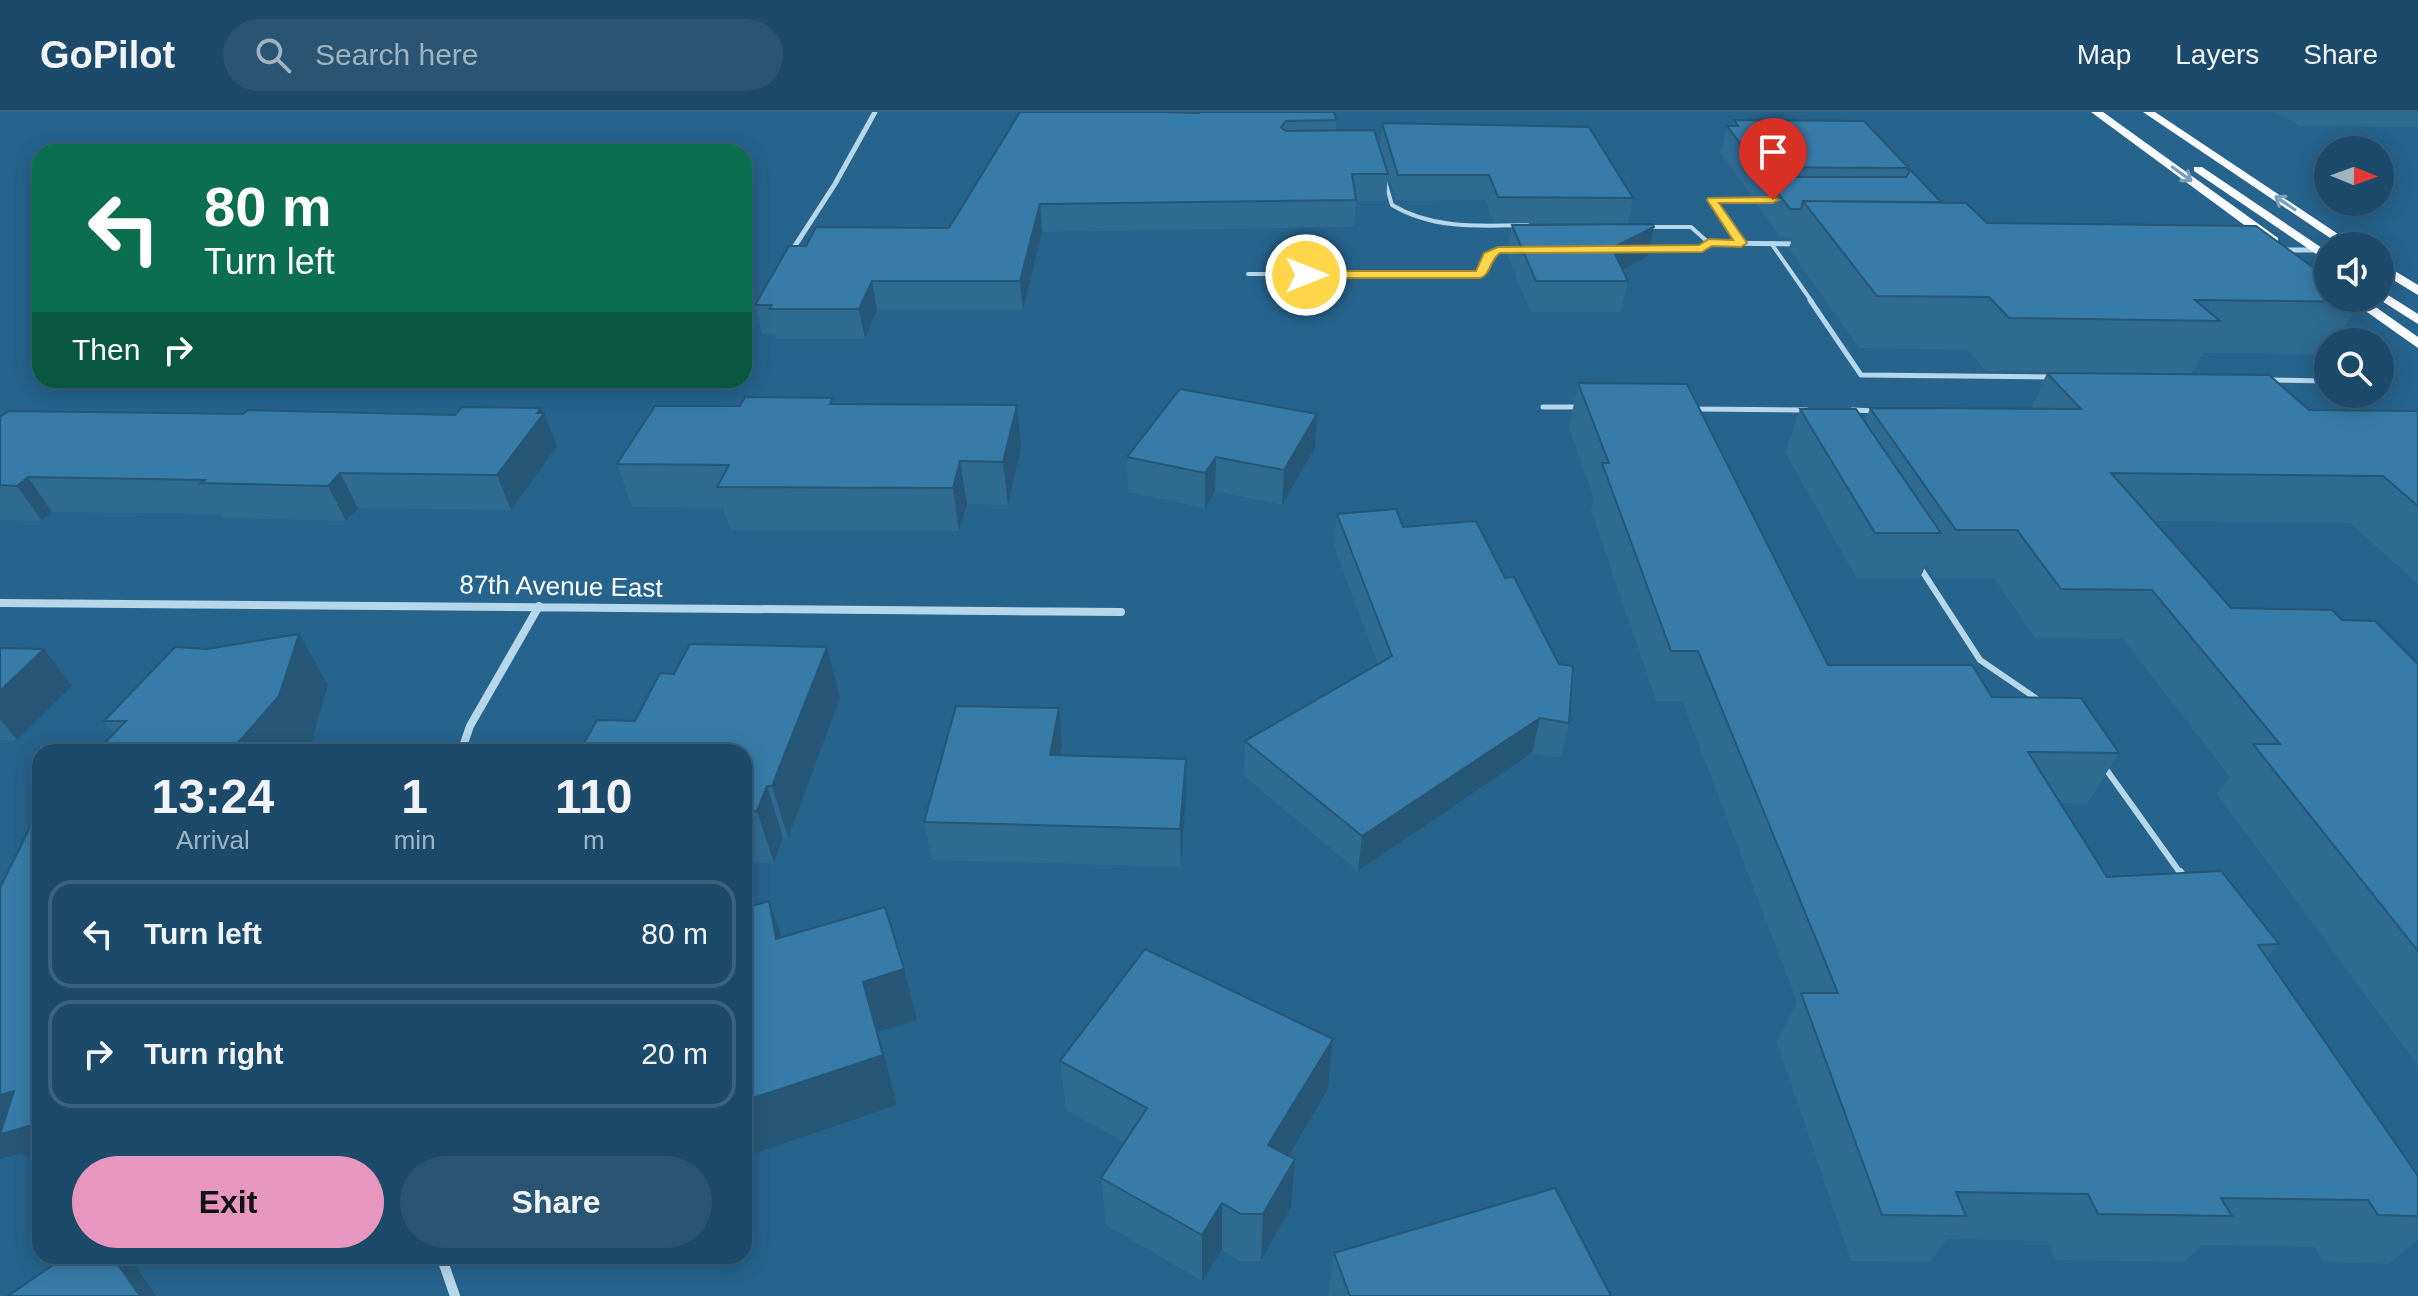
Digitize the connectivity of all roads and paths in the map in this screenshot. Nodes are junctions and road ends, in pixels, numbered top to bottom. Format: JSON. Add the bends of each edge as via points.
{"nodes":[{"id":1,"x":875,"y":112,"type":"edge"},
{"id":2,"x":2096,"y":112,"type":"edge"},
{"id":3,"x":2148,"y":112,"type":"edge"},
{"id":4,"x":2127,"y":133,"type":"junction"},
{"id":5,"x":1384,"y":177,"type":"edge"},
{"id":6,"x":1773,"y":200,"type":"edge"},
{"id":7,"x":1539,"y":225,"type":"edge"},
{"id":8,"x":1646,"y":227,"type":"edge"},
{"id":9,"x":2329,"y":232,"type":"edge"},
{"id":10,"x":1709,"y":243,"type":"junction"},
{"id":11,"x":1741,"y":243,"type":"junction"},
{"id":12,"x":1771,"y":243,"type":"junction"},
{"id":13,"x":1802,"y":244,"type":"edge"},
{"id":14,"x":1529,"y":248,"type":"edge"},
{"id":15,"x":2314,"y":248,"type":"edge"},
{"id":16,"x":1639,"y":249,"type":"edge"},
{"id":17,"x":2272,"y":250,"type":"edge"},
{"id":18,"x":2287,"y":250,"type":"junction"},
{"id":19,"x":2314,"y":253,"type":"edge"},
{"id":20,"x":787,"y":257,"type":"edge"},
{"id":21,"x":2308,"y":265,"type":"edge"},
{"id":22,"x":1248,"y":274,"type":"dead end"},
{"id":23,"x":2394,"y":275,"type":"edge"},
{"id":24,"x":2418,"y":291,"type":"edge"},
{"id":25,"x":2394,"y":304,"type":"edge"},
{"id":26,"x":2373,"y":312,"type":"edge"},
{"id":27,"x":2418,"y":320,"type":"edge"},
{"id":28,"x":2418,"y":344,"type":"edge"},
{"id":29,"x":2063,"y":377,"type":"edge"},
{"id":30,"x":2266,"y":380,"type":"edge"},
{"id":31,"x":2314,"y":381,"type":"edge"},
{"id":32,"x":1543,"y":407,"type":"dead end"},
{"id":33,"x":1589,"y":407,"type":"edge"},
{"id":34,"x":1681,"y":408,"type":"edge"},
{"id":35,"x":1819,"y":410,"type":"edge"},
{"id":36,"x":1850,"y":410,"type":"edge"},
{"id":37,"x":1881,"y":411,"type":"edge"},
{"id":38,"x":1912,"y":554,"type":"edge"},
{"id":39,"x":0,"y":603,"type":"edge"},
{"id":40,"x":539,"y":606,"type":"junction"},
{"id":41,"x":1121,"y":612,"type":"dead end"},
{"id":42,"x":2052,"y":708,"type":"edge"},
{"id":43,"x":464,"y":744,"type":"edge"},
{"id":44,"x":2095,"y":753,"type":"edge"},
{"id":45,"x":2187,"y":883,"type":"edge"},
{"id":46,"x":444,"y":1264,"type":"edge"},
{"id":47,"x":455,"y":1296,"type":"edge"}],
"edges":[{"from":1,"to":20,"type":"street"},
{"from":2,"to":4,"type":"main road"},
{"from":9,"to":3,"type":"main road","one_way":true},
{"from":4,"to":15,"type":"main road","via":[[2169,149]]},
{"from":4,"to":18,"type":"main road","one_way":true},
{"from":5,"to":7,"type":"lane","via":[[1392,205],[1419,218]]},
{"from":6,"to":11,"type":"lane","via":[[1712,200]]},
{"from":8,"to":10,"type":"lane","via":[[1691,227]]},
{"from":10,"to":11,"type":"street"},
{"from":10,"to":16,"type":"lane","via":[[1702,249]]},
{"from":11,"to":12,"type":"street"},
{"from":12,"to":13,"type":"street"},
{"from":12,"to":29,"type":"lane","via":[[1861,375]]},
{"from":14,"to":22,"type":"lane","via":[[1498,250],[1488,256],[1480,275]]},
{"from":17,"to":18,"type":"street"},
{"from":18,"to":19,"type":"street"},
{"from":18,"to":21,"type":"main road"},
{"from":23,"to":24,"type":"main road"},
{"from":25,"to":27,"type":"main road"},
{"from":26,"to":28,"type":"main road"},
{"from":30,"to":31,"type":"lane"},
{"from":32,"to":33,"type":"lane"},
{"from":34,"to":35,"type":"lane"},
{"from":36,"to":37,"type":"lane"},
{"from":38,"to":42,"type":"lane","via":[[1980,660]]},
{"from":39,"to":40,"type":"street","name":"87th Avenue East"},
{"from":40,"to":41,"type":"street","name":"87th Avenue East"},
{"from":40,"to":43,"type":"street"},
{"from":44,"to":45,"type":"lane"},
{"from":46,"to":47,"type":"street"}]}
